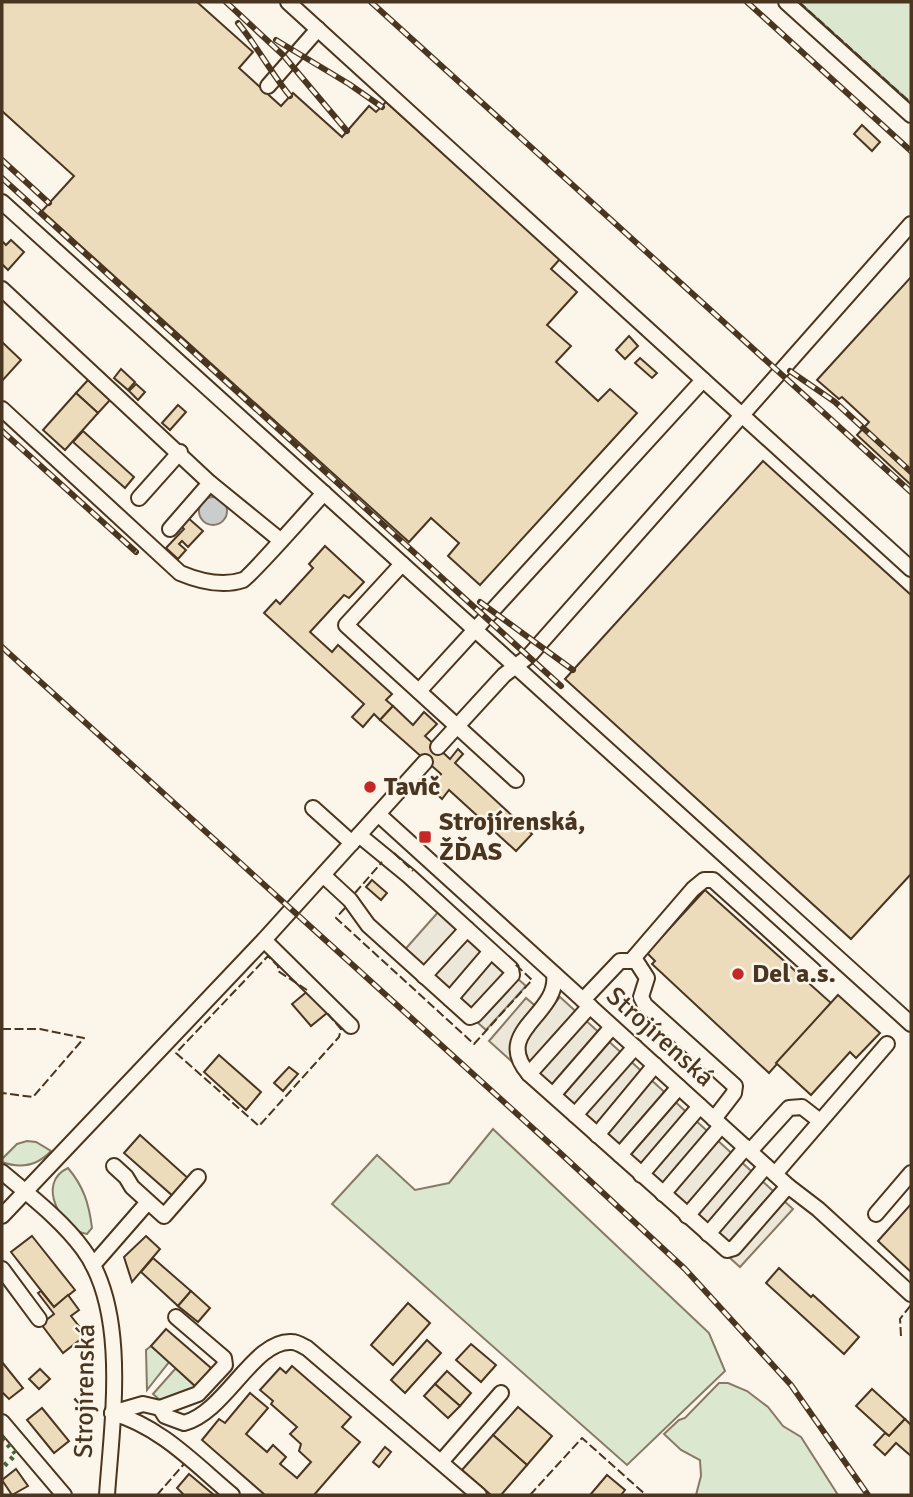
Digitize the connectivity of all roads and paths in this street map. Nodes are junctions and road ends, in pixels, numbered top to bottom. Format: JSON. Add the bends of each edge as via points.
{"nodes":[{"id":1,"x":288,"y":2,"type":"edge"},
{"id":2,"x":786,"y":2,"type":"edge"},
{"id":3,"x":318,"y":29,"type":"junction"},
{"id":4,"x":268,"y":86,"type":"dead end"},
{"id":5,"x":911,"y":115,"type":"edge"},
{"id":6,"x":2,"y":202,"type":"edge"},
{"id":7,"x":911,"y":225,"type":"edge"},
{"id":8,"x":2,"y":289,"type":"edge"},
{"id":9,"x":703,"y":380,"type":"junction"},
{"id":10,"x":2,"y":409,"type":"edge"},
{"id":11,"x":742,"y":415,"type":"junction"},
{"id":12,"x":180,"y":453,"type":"junction"},
{"id":13,"x":210,"y":483,"type":"junction"},
{"id":14,"x":324,"y":493,"type":"junction"},
{"id":15,"x":139,"y":498,"type":"dead end"},
{"id":16,"x":170,"y":529,"type":"dead end"},
{"id":17,"x":280,"y":540,"type":"junction"},
{"id":18,"x":402,"y":564,"type":"junction"},
{"id":19,"x":911,"y":569,"type":"edge"},
{"id":20,"x":475,"y":630,"type":"junction"},
{"id":21,"x":516,"y":667,"type":"junction"},
{"id":22,"x":419,"y":691,"type":"junction"},
{"id":23,"x":457,"y":726,"type":"junction"},
{"id":24,"x":438,"y":747,"type":"dead end"},
{"id":25,"x":425,"y":762,"type":"dead end"},
{"id":26,"x":516,"y":780,"type":"dead end"},
{"id":27,"x":313,"y":808,"type":"dead end"},
{"id":28,"x":378,"y":814,"type":"junction"},
{"id":29,"x":355,"y":839,"type":"junction"},
{"id":30,"x":323,"y":875,"type":"junction"},
{"id":31,"x":467,"y":929,"type":"junction"},
{"id":32,"x":264,"y":940,"type":"junction"},
{"id":33,"x":492,"y":951,"type":"junction"},
{"id":34,"x":631,"y":961,"type":"junction"},
{"id":35,"x":814,"y":971,"type":"dead end"},
{"id":36,"x":554,"y":974,"type":"junction"},
{"id":37,"x":424,"y":976,"type":"junction"},
{"id":38,"x":450,"y":999,"type":"junction"},
{"id":39,"x":586,"y":1003,"type":"junction"},
{"id":40,"x":910,"y":1020,"type":"edge"},
{"id":41,"x":351,"y":1026,"type":"dead end"},
{"id":42,"x":612,"y":1027,"type":"junction"},
{"id":43,"x":887,"y":1044,"type":"dead end"},
{"id":44,"x":635,"y":1047,"type":"junction"},
{"id":45,"x":655,"y":1065,"type":"junction"},
{"id":46,"x":529,"y":1074,"type":"junction"},
{"id":47,"x":679,"y":1087,"type":"junction"},
{"id":48,"x":553,"y":1095,"type":"junction"},
{"id":49,"x":700,"y":1106,"type":"junction"},
{"id":50,"x":575,"y":1115,"type":"junction"},
{"id":51,"x":820,"y":1121,"type":"junction"},
{"id":52,"x":718,"y":1122,"type":"junction"},
{"id":53,"x":597,"y":1135,"type":"junction"},
{"id":54,"x":748,"y":1149,"type":"junction"},
{"id":55,"x":620,"y":1155,"type":"junction"},
{"id":56,"x":114,"y":1166,"type":"dead end"},
{"id":57,"x":770,"y":1170,"type":"junction"},
{"id":58,"x":2,"y":1172,"type":"edge"},
{"id":59,"x":911,"y":1173,"type":"edge"},
{"id":60,"x":641,"y":1175,"type":"junction"},
{"id":61,"x":198,"y":1177,"type":"dead end"},
{"id":62,"x":788,"y":1186,"type":"junction"},
{"id":63,"x":25,"y":1192,"type":"junction"},
{"id":64,"x":663,"y":1194,"type":"junction"},
{"id":65,"x":148,"y":1202,"type":"junction"},
{"id":66,"x":876,"y":1214,"type":"dead end"},
{"id":67,"x":2,"y":1216,"type":"edge"},
{"id":68,"x":687,"y":1216,"type":"junction"},
{"id":69,"x":708,"y":1234,"type":"junction"},
{"id":70,"x":93,"y":1265,"type":"junction"},
{"id":71,"x":2,"y":1269,"type":"edge"},
{"id":72,"x":911,"y":1294,"type":"edge"},
{"id":73,"x":176,"y":1317,"type":"dead end"},
{"id":74,"x":39,"y":1319,"type":"dead end"},
{"id":75,"x":501,"y":1393,"type":"dead end"},
{"id":76,"x":160,"y":1408,"type":"junction"},
{"id":77,"x":112,"y":1413,"type":"junction"},
{"id":78,"x":2,"y":1422,"type":"edge"},
{"id":79,"x":441,"y":1462,"type":"junction"},
{"id":80,"x":64,"y":1495,"type":"edge"},
{"id":81,"x":107,"y":1495,"type":"edge"},
{"id":82,"x":232,"y":1495,"type":"edge"},
{"id":83,"x":479,"y":1495,"type":"edge"}],
"edges":[{"from":1,"to":3,"type":"street"},
{"from":2,"to":5,"type":"street"},
{"from":3,"to":4,"type":"street"},
{"from":3,"to":9,"type":"street"},
{"from":6,"to":14,"type":"street"},
{"from":7,"to":11,"type":"street"},
{"from":8,"to":12,"type":"street"},
{"from":9,"to":11,"type":"street"},
{"from":9,"to":20,"type":"street"},
{"from":10,"to":17,"type":"street","via":[[180,573],[221,583],[245,579]]},
{"from":11,"to":19,"type":"street"},
{"from":11,"to":21,"type":"street"},
{"from":12,"to":13,"type":"street"},
{"from":12,"to":15,"type":"street"},
{"from":13,"to":16,"type":"street"},
{"from":13,"to":17,"type":"street"},
{"from":14,"to":17,"type":"street"},
{"from":14,"to":18,"type":"street"},
{"from":18,"to":20,"type":"street"},
{"from":18,"to":22,"type":"street","via":[[346,625]]},
{"from":20,"to":21,"type":"street"},
{"from":20,"to":22,"type":"street"},
{"from":21,"to":23,"type":"street"},
{"from":21,"to":40,"type":"street"},
{"from":22,"to":23,"type":"street"},
{"from":23,"to":24,"type":"street"},
{"from":23,"to":26,"type":"street"},
{"from":25,"to":28,"type":"street"},
{"from":27,"to":29,"type":"street"},
{"from":28,"to":29,"type":"street"},
{"from":28,"to":36,"type":"street","name":"Strojírenská"},
{"from":29,"to":30,"type":"street"},
{"from":29,"to":31,"type":"street","via":[[409,876]]},
{"from":30,"to":32,"type":"street"},
{"from":30,"to":37,"type":"street","via":[[368,925]]},
{"from":31,"to":33,"type":"street"},
{"from":31,"to":37,"type":"street"},
{"from":32,"to":41,"type":"street"},
{"from":32,"to":63,"type":"street"},
{"from":33,"to":38,"type":"street"},
{"from":33,"to":38,"type":"street","via":[[512,975],[472,1017]]},
{"from":34,"to":35,"type":"street","via":[[693,889],[704,880],[713,880]]},
{"from":34,"to":39,"type":"street","via":[[620,961]]},
{"from":34,"to":52,"type":"street","via":[[636,961],[647,978],[641,997],[645,1005],[735,1086]]},
{"from":36,"to":39,"type":"street","name":"Strojírenská"},
{"from":36,"to":46,"type":"street","via":[[552,993],[517,1044],[520,1061]]},
{"from":37,"to":38,"type":"street"},
{"from":39,"to":42,"type":"street","name":"Strojírenská"},
{"from":39,"to":46,"type":"street"},
{"from":42,"to":44,"type":"street","name":"Strojírenská"},
{"from":42,"to":48,"type":"street"},
{"from":43,"to":51,"type":"street"},
{"from":44,"to":45,"type":"street","name":"Strojírenská"},
{"from":44,"to":50,"type":"street"},
{"from":45,"to":47,"type":"street","name":"Strojírenská"},
{"from":45,"to":53,"type":"street"},
{"from":46,"to":48,"type":"street"},
{"from":47,"to":49,"type":"street","name":"Strojírenská"},
{"from":47,"to":55,"type":"street"},
{"from":48,"to":50,"type":"street"},
{"from":49,"to":52,"type":"street","name":"Strojírenská"},
{"from":49,"to":60,"type":"street"},
{"from":50,"to":53,"type":"street"},
{"from":51,"to":54,"type":"street","via":[[802,1107],[789,1108]]},
{"from":51,"to":57,"type":"street"},
{"from":52,"to":54,"type":"street","name":"Strojírenská"},
{"from":52,"to":64,"type":"street"},
{"from":53,"to":55,"type":"street"},
{"from":54,"to":57,"type":"street","name":"Strojírenská"},
{"from":54,"to":68,"type":"street"},
{"from":55,"to":60,"type":"street"},
{"from":56,"to":65,"type":"street"},
{"from":57,"to":62,"type":"street","name":"Strojírenská"},
{"from":57,"to":69,"type":"street"},
{"from":58,"to":63,"type":"street","name":"Strojírenská"},
{"from":59,"to":66,"type":"street"},
{"from":60,"to":64,"type":"street"},
{"from":61,"to":65,"type":"street","via":[[164,1216]]},
{"from":62,"to":69,"type":"street","via":[[731,1250]]},
{"from":62,"to":72,"type":"street","name":"Strojírenská"},
{"from":63,"to":67,"type":"street"},
{"from":63,"to":70,"type":"street","name":"Strojírenská","via":[[71,1236]]},
{"from":64,"to":68,"type":"street"},
{"from":65,"to":70,"type":"street"},
{"from":68,"to":69,"type":"street"},
{"from":70,"to":77,"type":"street","name":"Strojírenská","via":[[110,1311]]},
{"from":71,"to":74,"type":"street"},
{"from":73,"to":76,"type":"street","via":[[223,1358],[225,1365],[198,1394]]},
{"from":75,"to":79,"type":"street"},
{"from":76,"to":77,"type":"street","via":[[143,1404]]},
{"from":76,"to":79,"type":"street","via":[[164,1416],[184,1423],[202,1416],[263,1353],[293,1341]]},
{"from":77,"to":81,"type":"street","name":"Strojírenská"},
{"from":77,"to":82,"type":"street","via":[[162,1436]]},
{"from":78,"to":80,"type":"street"},
{"from":79,"to":83,"type":"street"}]}
